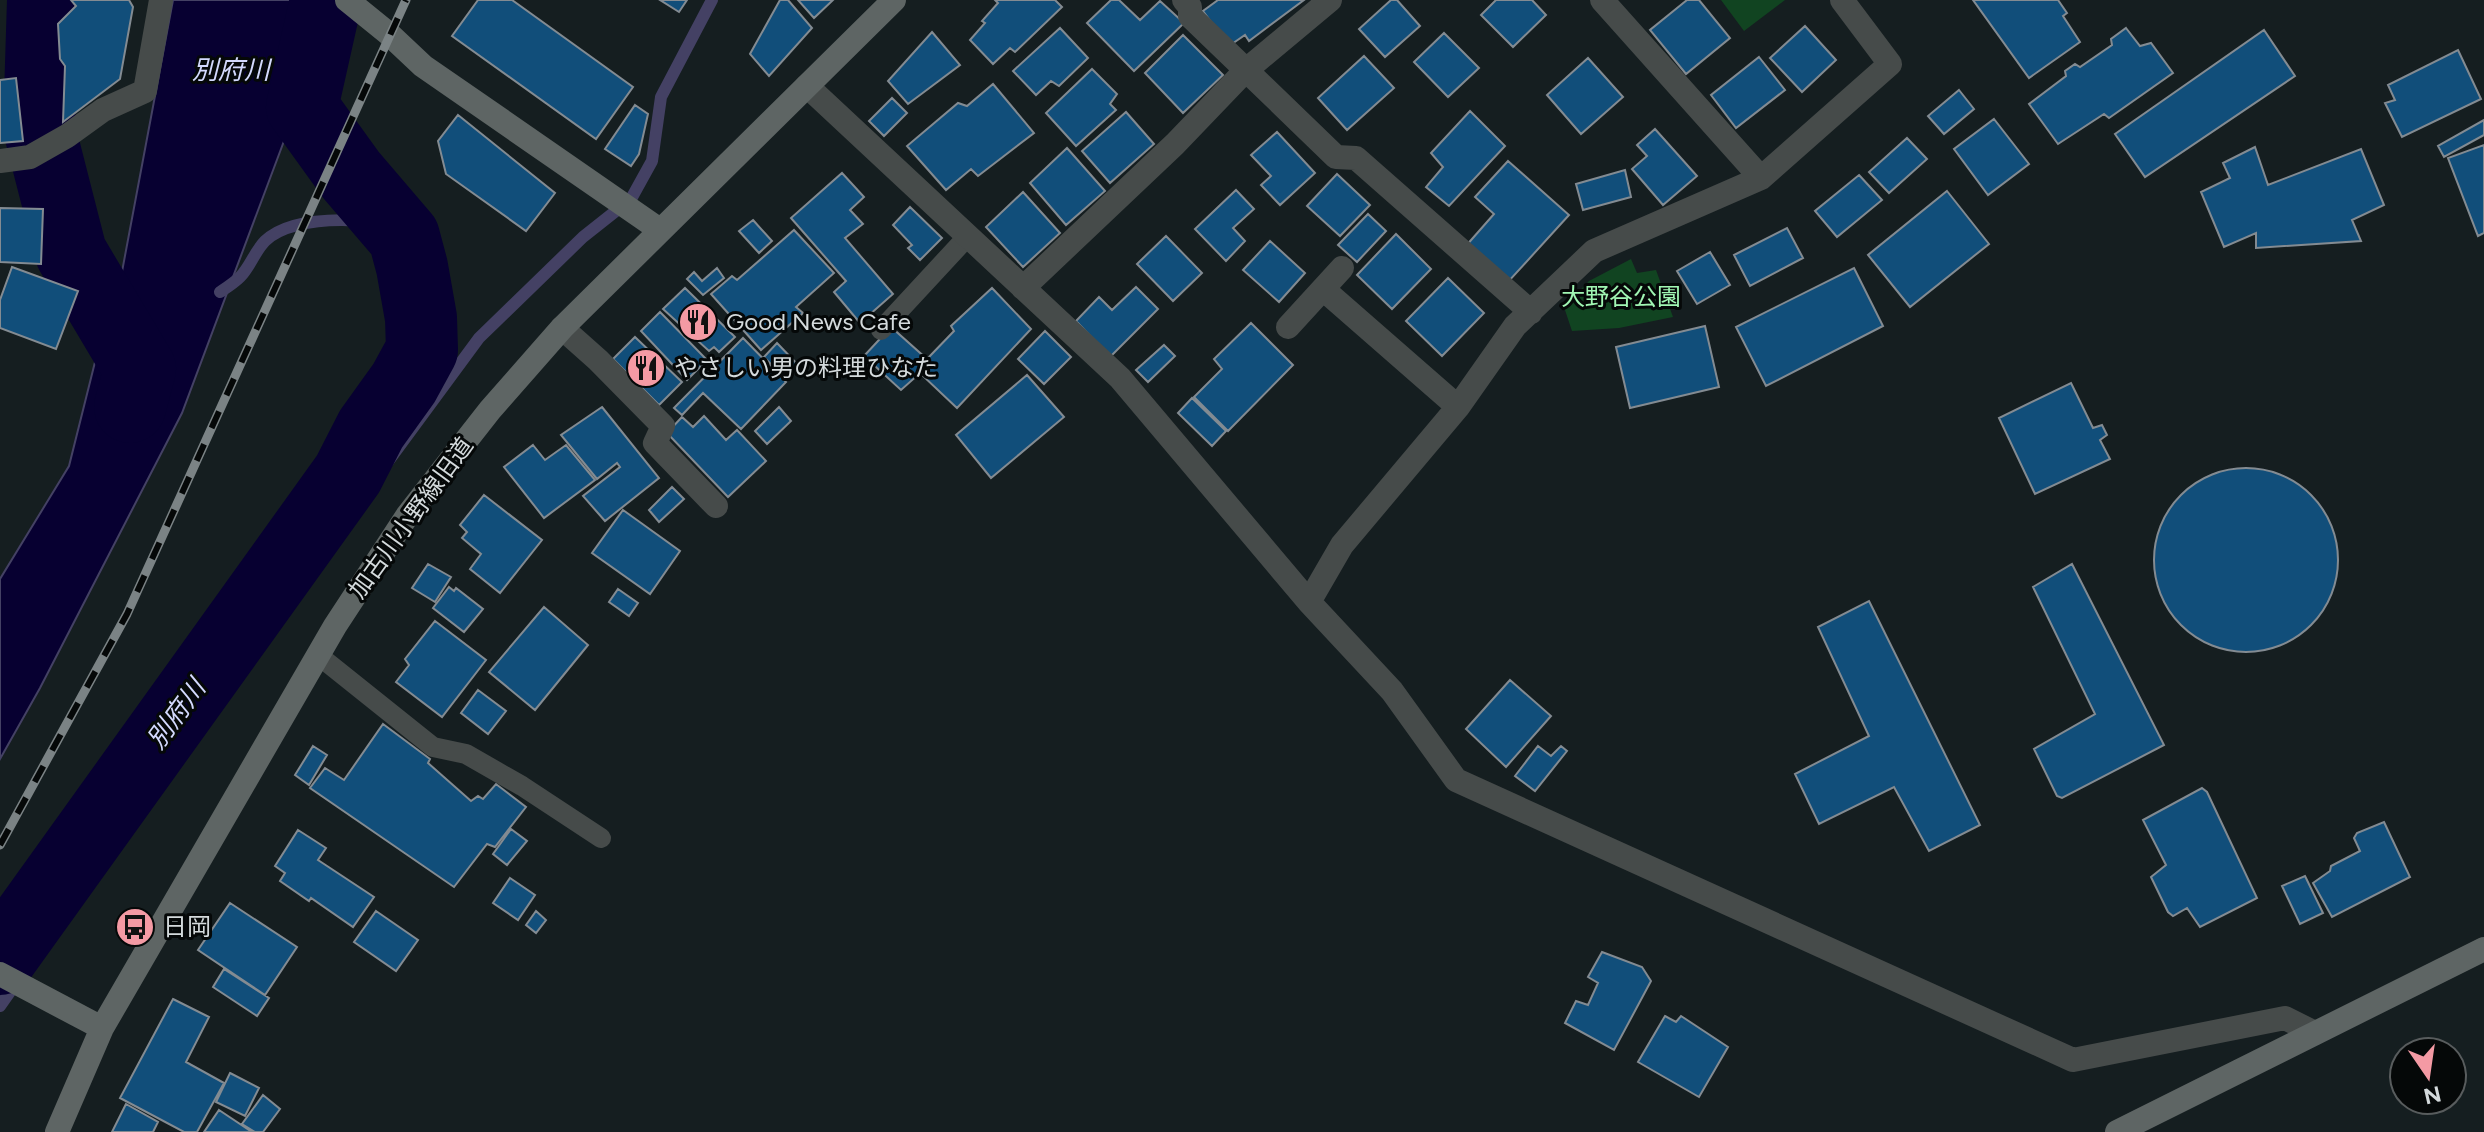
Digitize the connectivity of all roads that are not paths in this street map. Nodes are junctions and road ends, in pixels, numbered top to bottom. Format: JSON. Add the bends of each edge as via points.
{"nodes":[{"id":1,"x":161,"y":0,"type":"edge"},
{"id":2,"x":894,"y":0,"type":"edge"},
{"id":3,"x":1184,"y":0,"type":"edge"},
{"id":4,"x":1330,"y":0,"type":"edge"},
{"id":5,"x":1602,"y":0,"type":"edge"},
{"id":6,"x":1842,"y":0,"type":"edge"},
{"id":7,"x":358,"y":4,"type":"edge"},
{"id":8,"x":1245,"y":71,"type":"junction"},
{"id":9,"x":807,"y":86,"type":"junction"},
{"id":10,"x":0,"y":161,"type":"edge"},
{"id":11,"x":1761,"y":178,"type":"junction"},
{"id":12,"x":660,"y":230,"type":"junction"},
{"id":13,"x":968,"y":236,"type":"junction"},
{"id":14,"x":1342,"y":268,"type":"dead end"},
{"id":15,"x":1023,"y":288,"type":"junction"},
{"id":16,"x":1323,"y":289,"type":"junction"},
{"id":17,"x":1531,"y":312,"type":"junction"},
{"id":18,"x":1288,"y":327,"type":"dead end"},
{"id":19,"x":562,"y":328,"type":"junction"},
{"id":20,"x":881,"y":330,"type":"dead end"},
{"id":21,"x":1458,"y":407,"type":"junction"},
{"id":22,"x":716,"y":506,"type":"dead end"},
{"id":23,"x":1309,"y":602,"type":"junction"},
{"id":24,"x":318,"y":655,"type":"junction"},
{"id":25,"x":601,"y":838,"type":"dead end"},
{"id":26,"x":2484,"y":949,"type":"edge"},
{"id":27,"x":0,"y":974,"type":"edge"},
{"id":28,"x":102,"y":1028,"type":"junction"},
{"id":29,"x":2315,"y":1033,"type":"junction"},
{"id":30,"x":57,"y":1132,"type":"edge"},
{"id":31,"x":2117,"y":1132,"type":"edge"}],
"edges":[{"from":1,"to":10,"type":"street","via":[[145,91],[103,110],[30,157]]},
{"from":2,"to":9,"type":"street","name":"加古川小野線旧道"},
{"from":3,"to":8,"type":"street","via":[[1190,16]]},
{"from":4,"to":8,"type":"street"},
{"from":5,"to":11,"type":"street"},
{"from":6,"to":11,"type":"street","via":[[1890,64]]},
{"from":7,"to":12,"type":"street","via":[[423,66]]},
{"from":8,"to":15,"type":"street"},
{"from":8,"to":17,"type":"street","via":[[1336,157],[1356,158]]},
{"from":9,"to":12,"type":"street","name":"加古川小野線旧道"},
{"from":9,"to":13,"type":"street"},
{"from":11,"to":17,"type":"street","via":[[1594,251]]},
{"from":12,"to":19,"type":"street","name":"加古川小野線旧道"},
{"from":13,"to":15,"type":"street"},
{"from":13,"to":20,"type":"lane"},
{"from":14,"to":16,"type":"street"},
{"from":15,"to":23,"type":"street","via":[[1120,378]]},
{"from":16,"to":18,"type":"street"},
{"from":16,"to":21,"type":"street"},
{"from":17,"to":21,"type":"street","via":[[1515,326]]},
{"from":19,"to":22,"type":"street","via":[[663,426],[655,443]]},
{"from":19,"to":24,"type":"street","name":"加古川小野線旧道","via":[[407,516]]},
{"from":21,"to":23,"type":"street","via":[[1342,545]]},
{"from":23,"to":29,"type":"street","via":[[1392,691],[1456,780],[2073,1060],[2285,1018]]},
{"from":24,"to":25,"type":"lane","via":[[433,747],[466,754]]},
{"from":24,"to":28,"type":"street","name":"加古川小野線旧道"},
{"from":26,"to":29,"type":"street"},
{"from":27,"to":28,"type":"street"},
{"from":28,"to":30,"type":"street","name":"加古川小野線旧道"},
{"from":29,"to":31,"type":"street"}]}
